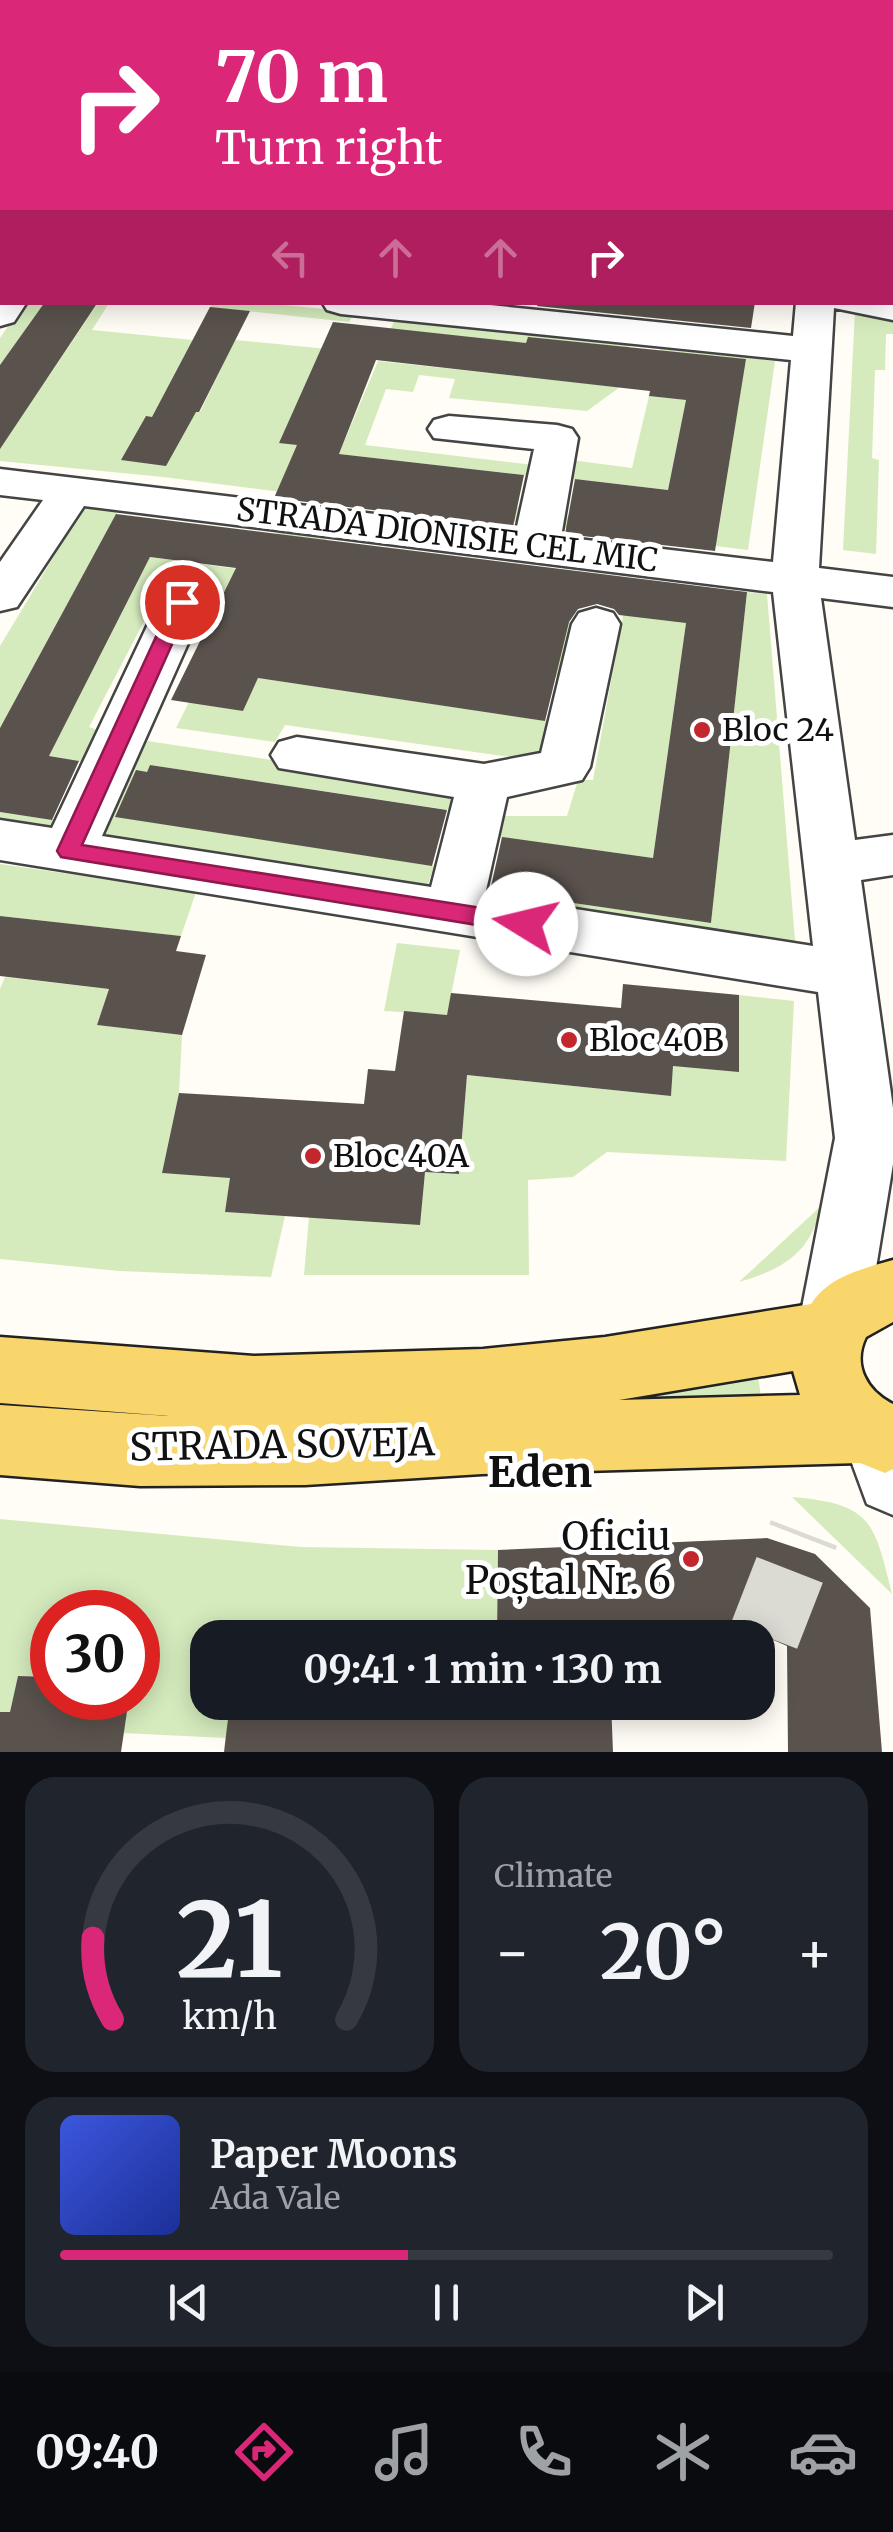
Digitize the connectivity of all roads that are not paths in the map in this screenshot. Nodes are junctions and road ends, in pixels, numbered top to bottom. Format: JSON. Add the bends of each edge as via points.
{"nodes":[{"id":1,"x":397,"y":305,"type":"edge"},
{"id":2,"x":510,"y":311,"type":"edge"},
{"id":3,"x":813,"y":326,"type":"edge"},
{"id":4,"x":450,"y":428,"type":"dead end"},
{"id":5,"x":0,"y":482,"type":"edge"},
{"id":6,"x":72,"y":490,"type":"junction"},
{"id":7,"x":536,"y":547,"type":"junction"},
{"id":8,"x":796,"y":580,"type":"junction"},
{"id":9,"x":893,"y":592,"type":"edge"},
{"id":10,"x":0,"y":596,"type":"edge"},
{"id":11,"x":182,"y":602,"type":"dead end"},
{"id":12,"x":596,"y":624,"type":"dead end"},
{"id":13,"x":297,"y":756,"type":"dead end"},
{"id":14,"x":484,"y":784,"type":"junction"},
{"id":15,"x":0,"y":840,"type":"edge"},
{"id":16,"x":68,"y":851,"type":"junction"},
{"id":17,"x":893,"y":856,"type":"edge"},
{"id":18,"x":832,"y":863,"type":"junction"},
{"id":19,"x":454,"y":912,"type":"junction"},
{"id":20,"x":846,"y":974,"type":"junction"},
{"id":21,"x":866,"y":1138,"type":"junction"},
{"id":22,"x":893,"y":1194,"type":"edge"},
{"id":23,"x":893,"y":1291,"type":"edge"},
{"id":24,"x":831,"y":1328,"type":"junction"},
{"id":25,"x":0,"y":1370,"type":"edge"},
{"id":26,"x":0,"y":1440,"type":"edge"},
{"id":27,"x":882,"y":1446,"type":"edge"}],
"edges":[{"from":1,"to":2,"type":"street"},
{"from":2,"to":3,"type":"street"},
{"from":3,"to":8,"type":"street"},
{"from":4,"to":7,"type":"street","via":[[558,438]]},
{"from":5,"to":6,"type":"street","name":"STRADA DIONISIE CEL MIC"},
{"from":6,"to":7,"type":"street","name":"STRADA DIONISIE CEL MIC"},
{"from":6,"to":10,"type":"street"},
{"from":7,"to":8,"type":"street","name":"STRADA DIONISIE CEL MIC"},
{"from":8,"to":9,"type":"street","name":"STRADA DIONISIE CEL MIC"},
{"from":8,"to":18,"type":"street"},
{"from":11,"to":16,"type":"street"},
{"from":12,"to":14,"type":"street","via":[[564,767]]},
{"from":13,"to":14,"type":"street"},
{"from":14,"to":19,"type":"street"},
{"from":15,"to":16,"type":"street"},
{"from":16,"to":19,"type":"street"},
{"from":17,"to":18,"type":"street"},
{"from":18,"to":20,"type":"street"},
{"from":19,"to":20,"type":"street"},
{"from":20,"to":21,"type":"street"},
{"from":21,"to":22,"type":"street"},
{"from":21,"to":24,"type":"street"},
{"from":23,"to":24,"type":"main road","via":[[848,1305]]},
{"from":24,"to":25,"type":"main road","name":"STRADA SOVEJA","via":[[605,1370],[483,1382],[254,1389]]},
{"from":24,"to":27,"type":"main road","via":[[824,1358],[829,1383]]},
{"from":26,"to":27,"type":"main road","name":"STRADA SOVEJA","via":[[140,1451],[305,1450],[482,1438]]}]}
